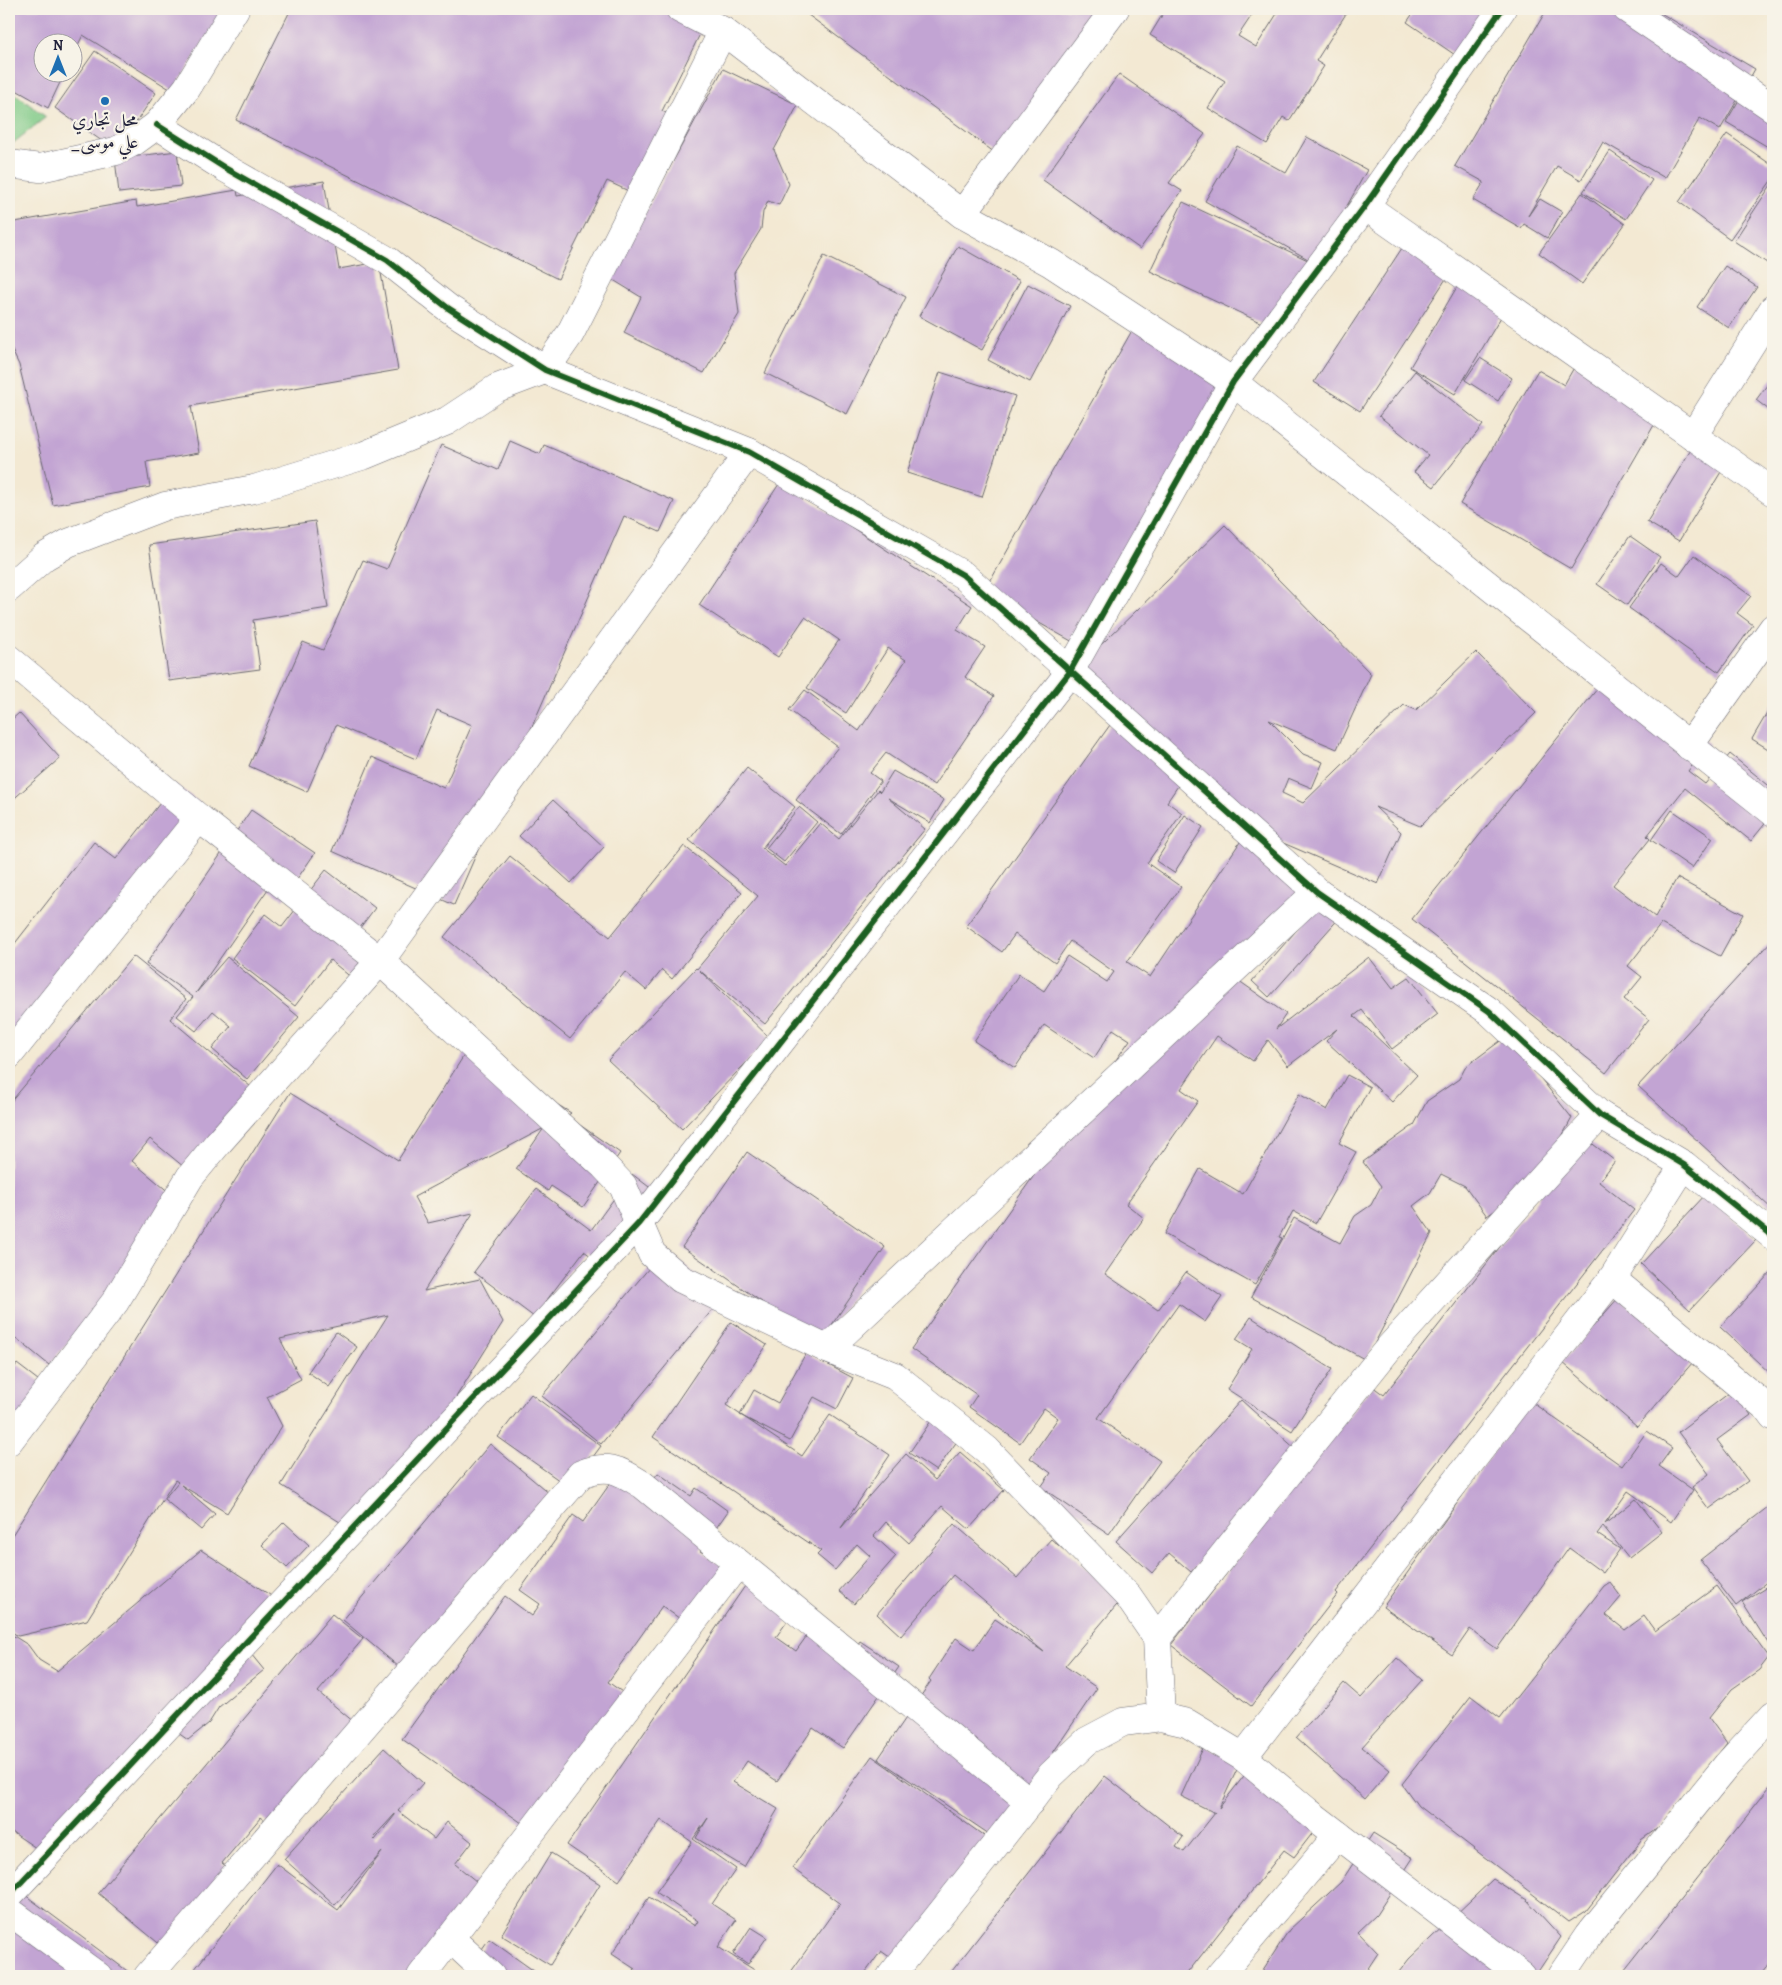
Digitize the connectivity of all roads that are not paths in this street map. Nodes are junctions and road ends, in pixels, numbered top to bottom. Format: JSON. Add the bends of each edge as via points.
{"nodes":[{"id":1,"x":235,"y":9,"type":"edge"},
{"id":2,"x":680,"y":9,"type":"edge"},
{"id":3,"x":1115,"y":9,"type":"edge"},
{"id":4,"x":1502,"y":9,"type":"edge"},
{"id":5,"x":1627,"y":9,"type":"edge"},
{"id":6,"x":723,"y":31,"type":"junction"},
{"id":7,"x":1773,"y":108,"type":"edge"},
{"id":8,"x":157,"y":124,"type":"junction"},
{"id":9,"x":9,"y":164,"type":"edge"},
{"id":10,"x":1365,"y":206,"type":"junction"},
{"id":11,"x":962,"y":214,"type":"junction"},
{"id":12,"x":1773,"y":309,"type":"edge"},
{"id":13,"x":545,"y":370,"type":"junction"},
{"id":14,"x":1233,"y":382,"type":"junction"},
{"id":15,"x":1693,"y":436,"type":"junction"},
{"id":16,"x":749,"y":452,"type":"junction"},
{"id":17,"x":1773,"y":492,"type":"edge"},
{"id":18,"x":9,"y":585,"type":"edge"},
{"id":19,"x":1773,"y":628,"type":"edge"},
{"id":20,"x":9,"y":659,"type":"edge"},
{"id":21,"x":1070,"y":673,"type":"junction"},
{"id":22,"x":1689,"y":746,"type":"junction"},
{"id":23,"x":1773,"y":812,"type":"edge"},
{"id":24,"x":199,"y":818,"type":"junction"},
{"id":25,"x":1317,"y":892,"type":"junction"},
{"id":26,"x":380,"y":961,"type":"junction"},
{"id":27,"x":9,"y":1055,"type":"edge"},
{"id":28,"x":1600,"y":1115,"type":"junction"},
{"id":29,"x":1684,"y":1165,"type":"junction"},
{"id":30,"x":638,"y":1223,"type":"junction"},
{"id":31,"x":1773,"y":1236,"type":"edge"},
{"id":32,"x":1612,"y":1279,"type":"junction"},
{"id":33,"x":827,"y":1349,"type":"junction"},
{"id":34,"x":1773,"y":1416,"type":"edge"},
{"id":35,"x":9,"y":1441,"type":"edge"},
{"id":36,"x":738,"y":1563,"type":"junction"},
{"id":37,"x":1157,"y":1638,"type":"junction"},
{"id":38,"x":1773,"y":1715,"type":"edge"},
{"id":39,"x":1161,"y":1717,"type":"junction"},
{"id":40,"x":1242,"y":1757,"type":"junction"},
{"id":41,"x":1030,"y":1802,"type":"junction"},
{"id":42,"x":1338,"y":1835,"type":"junction"},
{"id":43,"x":9,"y":1895,"type":"edge"},
{"id":44,"x":9,"y":1911,"type":"edge"},
{"id":45,"x":450,"y":1938,"type":"junction"},
{"id":46,"x":98,"y":1976,"type":"edge"},
{"id":47,"x":148,"y":1976,"type":"edge"},
{"id":48,"x":421,"y":1976,"type":"edge"},
{"id":49,"x":492,"y":1976,"type":"edge"},
{"id":50,"x":891,"y":1976,"type":"edge"},
{"id":51,"x":1219,"y":1976,"type":"edge"},
{"id":52,"x":1522,"y":1976,"type":"edge"},
{"id":53,"x":1561,"y":1976,"type":"edge"}],
"edges":[{"from":1,"to":8,"type":"street","via":[[186,88]]},
{"from":2,"to":6,"type":"street"},
{"from":3,"to":11,"type":"street"},
{"from":4,"to":10,"type":"street"},
{"from":5,"to":7,"type":"street"},
{"from":6,"to":11,"type":"street"},
{"from":6,"to":13,"type":"street","via":[[570,334]]},
{"from":8,"to":9,"type":"street","via":[[116,151],[40,168]]},
{"from":8,"to":13,"type":"street","via":[[225,168],[386,260],[448,308]]},
{"from":10,"to":14,"type":"street"},
{"from":10,"to":15,"type":"street"},
{"from":11,"to":14,"type":"street","via":[[1051,263]]},
{"from":12,"to":15,"type":"street"},
{"from":13,"to":16,"type":"street"},
{"from":13,"to":18,"type":"street","via":[[497,388],[447,421],[365,455],[254,489],[165,506],[68,543],[44,557]]},
{"from":14,"to":21,"type":"street"},
{"from":14,"to":22,"type":"street"},
{"from":15,"to":17,"type":"street"},
{"from":16,"to":21,"type":"street","via":[[963,575]]},
{"from":16,"to":26,"type":"street"},
{"from":19,"to":22,"type":"street"},
{"from":20,"to":24,"type":"street"},
{"from":21,"to":25,"type":"street"},
{"from":21,"to":30,"type":"street"},
{"from":22,"to":23,"type":"street"},
{"from":24,"to":26,"type":"street"},
{"from":24,"to":27,"type":"street"},
{"from":25,"to":28,"type":"street","via":[[1489,1011]]},
{"from":25,"to":33,"type":"street"},
{"from":26,"to":30,"type":"street","via":[[604,1166],[623,1186]]},
{"from":26,"to":35,"type":"street","via":[[190,1177],[115,1302]]},
{"from":28,"to":29,"type":"street"},
{"from":28,"to":37,"type":"street","via":[[1388,1349]]},
{"from":29,"to":31,"type":"street"},
{"from":29,"to":32,"type":"street"},
{"from":30,"to":33,"type":"street","via":[[652,1254],[681,1278]]},
{"from":30,"to":43,"type":"street"},
{"from":32,"to":34,"type":"street"},
{"from":32,"to":40,"type":"street"},
{"from":33,"to":37,"type":"street","via":[[895,1376],[987,1450],[1128,1596]]},
{"from":36,"to":41,"type":"street"},
{"from":36,"to":45,"type":"street"},
{"from":36,"to":47,"type":"street","via":[[643,1485],[616,1469],[597,1468],[581,1474]]},
{"from":37,"to":39,"type":"street"},
{"from":38,"to":53,"type":"street","via":[[1727,1765],[1588,1936]]},
{"from":39,"to":40,"type":"street","via":[[1187,1723]]},
{"from":39,"to":41,"type":"street","via":[[1123,1722],[1087,1741],[1051,1775]]},
{"from":40,"to":42,"type":"street"},
{"from":41,"to":50,"type":"street"},
{"from":42,"to":51,"type":"street"},
{"from":42,"to":52,"type":"street"},
{"from":44,"to":46,"type":"street"},
{"from":45,"to":48,"type":"street"},
{"from":45,"to":49,"type":"street"}]}
